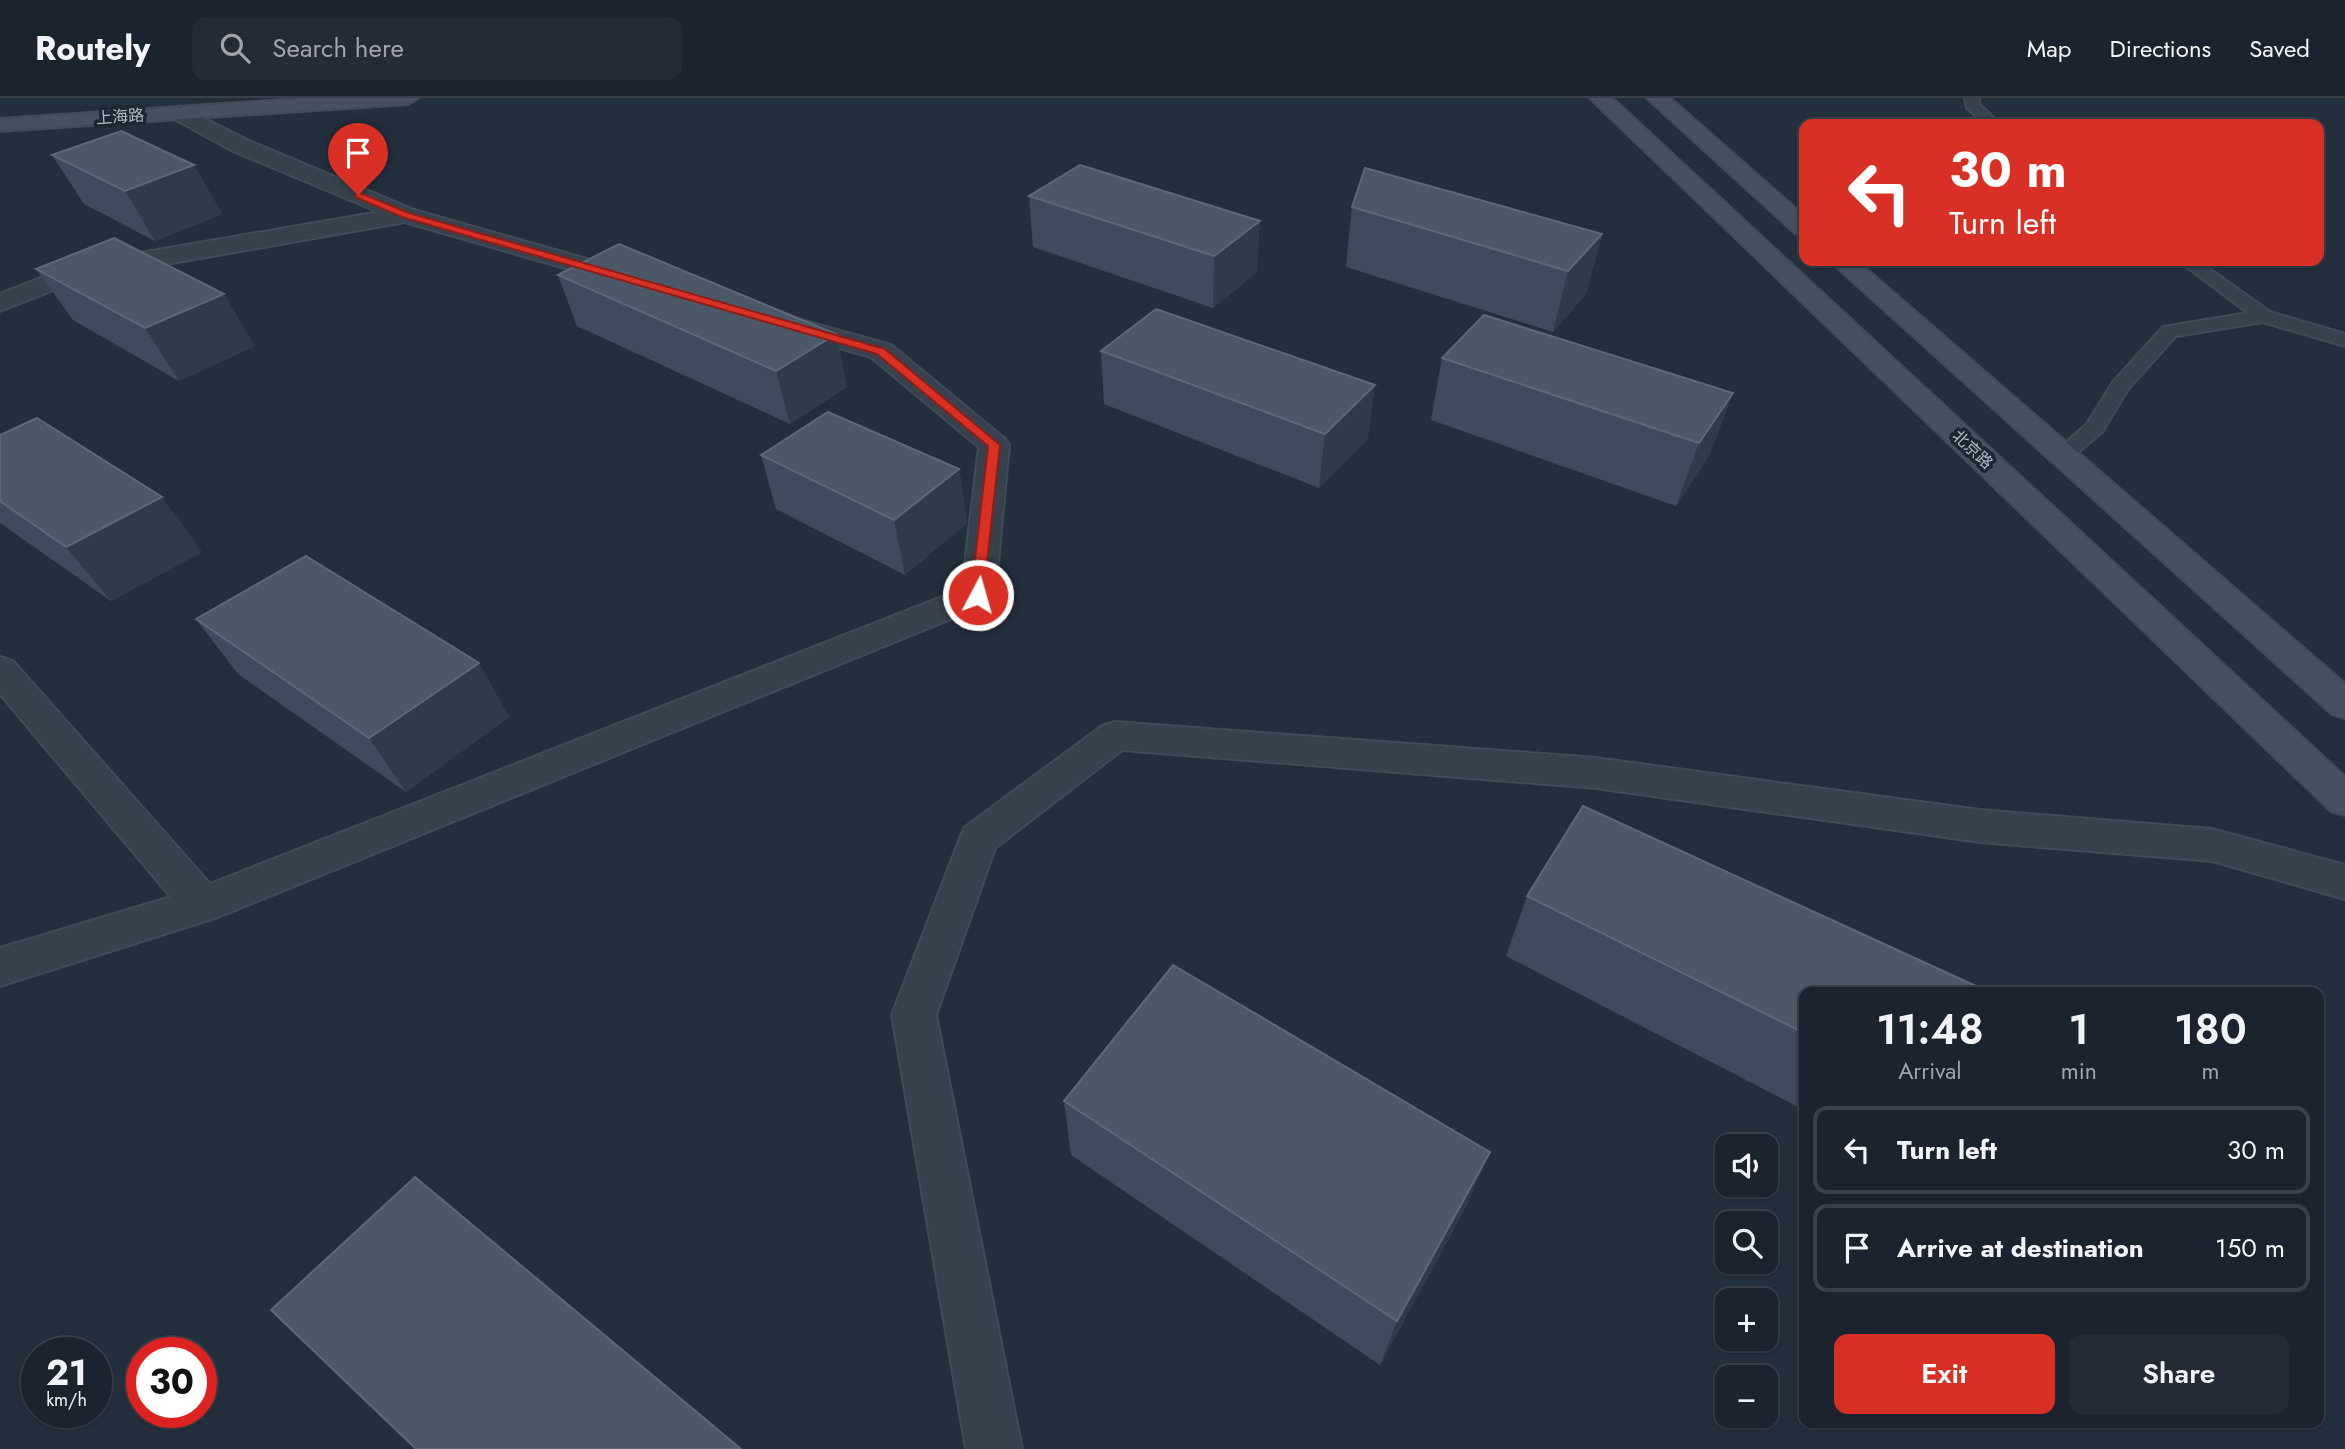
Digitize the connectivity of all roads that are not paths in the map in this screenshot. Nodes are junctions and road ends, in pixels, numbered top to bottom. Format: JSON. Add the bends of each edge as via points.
{"nodes":[{"id":1,"x":408,"y":98,"type":"edge"},
{"id":2,"x":1600,"y":98,"type":"edge"},
{"id":3,"x":1657,"y":98,"type":"edge"},
{"id":4,"x":1972,"y":98,"type":"edge"},
{"id":5,"x":186,"y":105,"type":"edge"},
{"id":6,"x":0,"y":111,"type":"edge"},
{"id":7,"x":1987,"y":119,"type":"edge"},
{"id":8,"x":0,"y":125,"type":"edge"},
{"id":9,"x":406,"y":215,"type":"junction"},
{"id":10,"x":1799,"y":224,"type":"edge"},
{"id":11,"x":1848,"y":266,"type":"edge"},
{"id":12,"x":2194,"y":266,"type":"edge"},
{"id":13,"x":657,"y":287,"type":"edge"},
{"id":14,"x":0,"y":303,"type":"edge"},
{"id":15,"x":2264,"y":316,"type":"junction"},
{"id":16,"x":762,"y":317,"type":"edge"},
{"id":17,"x":2345,"y":340,"type":"edge"},
{"id":18,"x":2062,"y":456,"type":"junction"},
{"id":19,"x":0,"y":670,"type":"edge"},
{"id":20,"x":2345,"y":705,"type":"edge"},
{"id":21,"x":2345,"y":800,"type":"edge"},
{"id":22,"x":2345,"y":882,"type":"edge"},
{"id":23,"x":203,"y":905,"type":"junction"},
{"id":24,"x":0,"y":967,"type":"edge"},
{"id":25,"x":994,"y":1449,"type":"edge"}],
"edges":[{"from":1,"to":5,"type":"main road","name":"上海路"},
{"from":2,"to":21,"type":"main road","name":"北京路"},
{"from":3,"to":10,"type":"main road"},
{"from":4,"to":7,"type":"lane","via":[[1972,105]]},
{"from":5,"to":6,"type":"main road","name":"上海路"},
{"from":5,"to":8,"type":"main road","name":"上海路"},
{"from":5,"to":9,"type":"street","via":[[239,145]]},
{"from":9,"to":13,"type":"street"},
{"from":9,"to":14,"type":"street","via":[[76,272]]},
{"from":11,"to":18,"type":"main road"},
{"from":12,"to":15,"type":"lane"},
{"from":15,"to":17,"type":"lane"},
{"from":15,"to":18,"type":"lane","via":[[2170,331],[2120,386],[2095,429]]},
{"from":16,"to":23,"type":"street","via":[[881,351],[994,445],[978,595]]},
{"from":18,"to":20,"type":"main road"},
{"from":19,"to":23,"type":"street"},
{"from":22,"to":25,"type":"street","via":[[2212,845],[1980,826],[1596,773],[1115,736],[978,839],[914,1015]]},
{"from":23,"to":24,"type":"street"}]}
